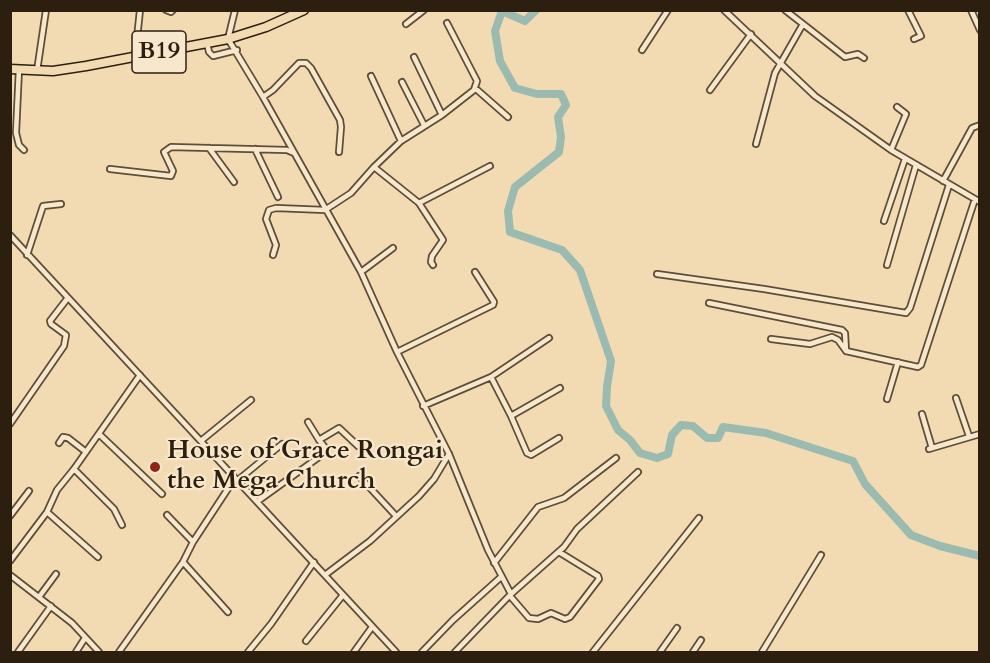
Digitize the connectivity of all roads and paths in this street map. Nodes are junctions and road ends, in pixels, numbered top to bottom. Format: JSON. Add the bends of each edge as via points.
{"nodes":[{"id":1,"x":46,"y":10,"type":"edge"},
{"id":2,"x":140,"y":10,"type":"edge"},
{"id":3,"x":166,"y":10,"type":"edge"},
{"id":4,"x":173,"y":10,"type":"edge"},
{"id":5,"x":235,"y":10,"type":"edge"},
{"id":6,"x":304,"y":10,"type":"edge"},
{"id":7,"x":424,"y":10,"type":"edge"},
{"id":8,"x":668,"y":10,"type":"edge"},
{"id":9,"x":724,"y":10,"type":"edge"},
{"id":10,"x":785,"y":10,"type":"edge"},
{"id":11,"x":908,"y":10,"type":"edge"},
{"id":12,"x":971,"y":10,"type":"edge"},
{"id":13,"x":447,"y":23,"type":"dead end"},
{"id":14,"x":406,"y":24,"type":"dead end"},
{"id":15,"x":803,"y":24,"type":"junction"},
{"id":16,"x":980,"y":30,"type":"edge"},
{"id":17,"x":751,"y":34,"type":"junction"},
{"id":18,"x":228,"y":39,"type":"junction"},
{"id":19,"x":914,"y":39,"type":"dead end"},
{"id":20,"x":207,"y":43,"type":"junction"},
{"id":21,"x":237,"y":50,"type":"junction"},
{"id":22,"x":642,"y":50,"type":"dead end"},
{"id":23,"x":135,"y":57,"type":"junction"},
{"id":24,"x":414,"y":57,"type":"dead end"},
{"id":25,"x":864,"y":58,"type":"dead end"},
{"id":26,"x":780,"y":65,"type":"junction"},
{"id":27,"x":15,"y":69,"type":"edge"},
{"id":28,"x":37,"y":71,"type":"junction"},
{"id":29,"x":371,"y":76,"type":"dead end"},
{"id":30,"x":402,"y":82,"type":"dead end"},
{"id":31,"x":475,"y":88,"type":"junction"},
{"id":32,"x":710,"y":90,"type":"dead end"},
{"id":33,"x":263,"y":97,"type":"junction"},
{"id":34,"x":897,"y":107,"type":"dead end"},
{"id":35,"x":442,"y":115,"type":"junction"},
{"id":36,"x":508,"y":117,"type":"dead end"},
{"id":37,"x":424,"y":125,"type":"junction"},
{"id":38,"x":980,"y":125,"type":"edge"},
{"id":39,"x":13,"y":126,"type":"edge"},
{"id":40,"x":401,"y":141,"type":"junction"},
{"id":41,"x":756,"y":144,"type":"dead end"},
{"id":42,"x":209,"y":147,"type":"junction"},
{"id":43,"x":255,"y":149,"type":"junction"},
{"id":44,"x":24,"y":150,"type":"dead end"},
{"id":45,"x":891,"y":150,"type":"junction"},
{"id":46,"x":339,"y":152,"type":"dead end"},
{"id":47,"x":294,"y":153,"type":"junction"},
{"id":48,"x":905,"y":159,"type":"junction"},
{"id":49,"x":915,"y":165,"type":"junction"},
{"id":50,"x":374,"y":166,"type":"junction"},
{"id":51,"x":490,"y":166,"type":"dead end"},
{"id":52,"x":110,"y":169,"type":"dead end"},
{"id":53,"x":943,"y":181,"type":"junction"},
{"id":54,"x":234,"y":182,"type":"dead end"},
{"id":55,"x":949,"y":185,"type":"junction"},
{"id":56,"x":278,"y":197,"type":"dead end"},
{"id":57,"x":977,"y":200,"type":"edge"},
{"id":58,"x":419,"y":203,"type":"junction"},
{"id":59,"x":61,"y":204,"type":"dead end"},
{"id":60,"x":325,"y":210,"type":"junction"},
{"id":61,"x":884,"y":221,"type":"dead end"},
{"id":62,"x":10,"y":235,"type":"edge"},
{"id":63,"x":393,"y":248,"type":"dead end"},
{"id":64,"x":27,"y":255,"type":"junction"},
{"id":65,"x":273,"y":255,"type":"dead end"},
{"id":66,"x":433,"y":265,"type":"dead end"},
{"id":67,"x":887,"y":265,"type":"dead end"},
{"id":68,"x":361,"y":272,"type":"junction"},
{"id":69,"x":476,"y":272,"type":"dead end"},
{"id":70,"x":657,"y":274,"type":"dead end"},
{"id":71,"x":67,"y":299,"type":"junction"},
{"id":72,"x":709,"y":303,"type":"dead end"},
{"id":73,"x":549,"y":338,"type":"dead end"},
{"id":74,"x":771,"y":339,"type":"dead end"},
{"id":75,"x":846,"y":351,"type":"junction"},
{"id":76,"x":397,"y":352,"type":"junction"},
{"id":77,"x":898,"y":362,"type":"junction"},
{"id":78,"x":140,"y":375,"type":"junction"},
{"id":79,"x":491,"y":377,"type":"junction"},
{"id":80,"x":560,"y":388,"type":"dead end"},
{"id":81,"x":956,"y":398,"type":"dead end"},
{"id":82,"x":887,"y":399,"type":"dead end"},
{"id":83,"x":251,"y":400,"type":"dead end"},
{"id":84,"x":423,"y":406,"type":"junction"},
{"id":85,"x":922,"y":414,"type":"dead end"},
{"id":86,"x":511,"y":416,"type":"junction"},
{"id":87,"x":308,"y":422,"type":"dead end"},
{"id":88,"x":10,"y":424,"type":"edge"},
{"id":89,"x":99,"y":434,"type":"junction"},
{"id":90,"x":980,"y":434,"type":"edge"},
{"id":91,"x":969,"y":436,"type":"junction"},
{"id":92,"x":559,"y":438,"type":"dead end"},
{"id":93,"x":202,"y":440,"type":"junction"},
{"id":94,"x":320,"y":440,"type":"junction"},
{"id":95,"x":59,"y":443,"type":"dead end"},
{"id":96,"x":282,"y":444,"type":"dead end"},
{"id":97,"x":358,"y":446,"type":"dead end"},
{"id":98,"x":86,"y":452,"type":"junction"},
{"id":99,"x":449,"y":454,"type":"junction"},
{"id":100,"x":616,"y":458,"type":"dead end"},
{"id":101,"x":75,"y":469,"type":"junction"},
{"id":102,"x":638,"y":472,"type":"dead end"},
{"id":103,"x":359,"y":476,"type":"dead end"},
{"id":104,"x":236,"y":479,"type":"junction"},
{"id":105,"x":29,"y":491,"type":"dead end"},
{"id":106,"x":162,"y":494,"type":"dead end"},
{"id":107,"x":258,"y":501,"type":"junction"},
{"id":108,"x":47,"y":512,"type":"junction"},
{"id":109,"x":167,"y":515,"type":"dead end"},
{"id":110,"x":10,"y":516,"type":"edge"},
{"id":111,"x":396,"y":516,"type":"junction"},
{"id":112,"x":699,"y":518,"type":"dead end"},
{"id":113,"x":122,"y":525,"type":"dead end"},
{"id":114,"x":193,"y":542,"type":"junction"},
{"id":115,"x":559,"y":552,"type":"junction"},
{"id":116,"x":821,"y":555,"type":"dead end"},
{"id":117,"x":98,"y":557,"type":"dead end"},
{"id":118,"x":10,"y":561,"type":"edge"},
{"id":119,"x":183,"y":562,"type":"junction"},
{"id":120,"x":314,"y":562,"type":"junction"},
{"id":121,"x":494,"y":563,"type":"junction"},
{"id":122,"x":56,"y":574,"type":"dead end"},
{"id":123,"x":325,"y":575,"type":"junction"},
{"id":124,"x":11,"y":577,"type":"edge"},
{"id":125,"x":501,"y":577,"type":"junction"},
{"id":126,"x":343,"y":595,"type":"junction"},
{"id":127,"x":511,"y":596,"type":"junction"},
{"id":128,"x":39,"y":597,"type":"junction"},
{"id":129,"x":51,"y":606,"type":"junction"},
{"id":130,"x":228,"y":612,"type":"dead end"},
{"id":131,"x":372,"y":627,"type":"junction"},
{"id":132,"x":677,"y":628,"type":"dead end"},
{"id":133,"x":86,"y":638,"type":"junction"},
{"id":134,"x":701,"y":640,"type":"dead end"},
{"id":135,"x":306,"y":641,"type":"dead end"},
{"id":136,"x":18,"y":652,"type":"edge"},
{"id":137,"x":76,"y":652,"type":"edge"},
{"id":138,"x":99,"y":652,"type":"edge"},
{"id":139,"x":119,"y":652,"type":"edge"},
{"id":140,"x":248,"y":652,"type":"edge"},
{"id":141,"x":354,"y":652,"type":"edge"},
{"id":142,"x":396,"y":652,"type":"edge"},
{"id":143,"x":422,"y":652,"type":"edge"},
{"id":144,"x":455,"y":652,"type":"edge"},
{"id":145,"x":593,"y":652,"type":"edge"},
{"id":146,"x":660,"y":652,"type":"edge"},
{"id":147,"x":693,"y":652,"type":"edge"},
{"id":148,"x":762,"y":652,"type":"edge"}],
"edges":[{"from":1,"to":28,"type":"street"},
{"from":2,"to":23,"type":"street"},
{"from":3,"to":4,"type":"street"},
{"from":5,"to":18,"type":"street"},
{"from":6,"to":18,"type":"highway","number":"B19"},
{"from":7,"to":14,"type":"street"},
{"from":8,"to":22,"type":"street"},
{"from":9,"to":17,"type":"street"},
{"from":10,"to":15,"type":"street"},
{"from":11,"to":19,"type":"street","via":[[921,36]]},
{"from":12,"to":16,"type":"street"},
{"from":13,"to":31,"type":"street","via":[[477,81]]},
{"from":15,"to":25,"type":"street","via":[[844,57],[858,54]]},
{"from":15,"to":26,"type":"street"},
{"from":17,"to":26,"type":"street"},
{"from":17,"to":32,"type":"street"},
{"from":18,"to":20,"type":"highway","number":"B19"},
{"from":18,"to":21,"type":"street"},
{"from":20,"to":21,"type":"street","via":[[213,56]]},
{"from":20,"to":23,"type":"highway","number":"B19"},
{"from":21,"to":33,"type":"street"},
{"from":23,"to":28,"type":"highway","number":"B19"},
{"from":24,"to":35,"type":"street"},
{"from":26,"to":41,"type":"street","via":[[769,90]]},
{"from":26,"to":45,"type":"street","via":[[815,96]]},
{"from":27,"to":28,"type":"highway","number":"B19"},
{"from":27,"to":39,"type":"street"},
{"from":29,"to":40,"type":"street"},
{"from":30,"to":37,"type":"street"},
{"from":31,"to":35,"type":"street"},
{"from":31,"to":36,"type":"street"},
{"from":33,"to":46,"type":"street","via":[[299,63],[306,63],[340,120]]},
{"from":33,"to":47,"type":"street"},
{"from":34,"to":45,"type":"street","via":[[906,114]]},
{"from":35,"to":37,"type":"street"},
{"from":37,"to":40,"type":"street"},
{"from":38,"to":53,"type":"street","via":[[972,128]]},
{"from":39,"to":44,"type":"street"},
{"from":40,"to":50,"type":"street"},
{"from":42,"to":43,"type":"street"},
{"from":42,"to":52,"type":"street","via":[[164,150],[173,171],[171,176]]},
{"from":42,"to":54,"type":"street"},
{"from":43,"to":47,"type":"street"},
{"from":43,"to":56,"type":"street"},
{"from":45,"to":48,"type":"street"},
{"from":47,"to":60,"type":"street"},
{"from":48,"to":49,"type":"street"},
{"from":48,"to":61,"type":"street"},
{"from":49,"to":53,"type":"street"},
{"from":49,"to":67,"type":"street"},
{"from":50,"to":58,"type":"street"},
{"from":50,"to":60,"type":"street","via":[[351,192]]},
{"from":51,"to":58,"type":"street"},
{"from":53,"to":55,"type":"street"},
{"from":55,"to":57,"type":"street"},
{"from":55,"to":70,"type":"street","via":[[906,313]]},
{"from":57,"to":77,"type":"street","via":[[921,364],[918,367]]},
{"from":58,"to":66,"type":"street","via":[[444,242],[433,254]]},
{"from":59,"to":64,"type":"street","via":[[43,206]]},
{"from":60,"to":65,"type":"street","via":[[269,210],[266,219],[276,245]]},
{"from":60,"to":68,"type":"street"},
{"from":62,"to":64,"type":"street"},
{"from":63,"to":68,"type":"street"},
{"from":64,"to":71,"type":"street"},
{"from":68,"to":76,"type":"street"},
{"from":69,"to":76,"type":"street","via":[[493,305]]},
{"from":71,"to":78,"type":"street"},
{"from":71,"to":88,"type":"street","via":[[50,321],[66,335],[64,346]]},
{"from":72,"to":75,"type":"street","via":[[842,330]]},
{"from":73,"to":79,"type":"street"},
{"from":74,"to":75,"type":"street","via":[[810,344],[832,337]]},
{"from":75,"to":77,"type":"street"},
{"from":76,"to":84,"type":"street"},
{"from":77,"to":82,"type":"street"},
{"from":78,"to":89,"type":"street"},
{"from":78,"to":93,"type":"street"},
{"from":79,"to":84,"type":"street"},
{"from":79,"to":86,"type":"street"},
{"from":80,"to":86,"type":"street"},
{"from":81,"to":91,"type":"street"},
{"from":83,"to":93,"type":"street"},
{"from":84,"to":99,"type":"street"},
{"from":85,"to":91,"type":"street","via":[[931,449]]},
{"from":86,"to":92,"type":"street","via":[[529,454]]},
{"from":87,"to":94,"type":"street"},
{"from":89,"to":98,"type":"street"},
{"from":89,"to":106,"type":"street"},
{"from":90,"to":91,"type":"street"},
{"from":93,"to":104,"type":"street"},
{"from":94,"to":97,"type":"street","via":[[341,428]]},
{"from":94,"to":107,"type":"street","via":[[326,452]]},
{"from":95,"to":98,"type":"street","via":[[63,437],[68,438]]},
{"from":96,"to":104,"type":"street"},
{"from":98,"to":101,"type":"street"},
{"from":99,"to":111,"type":"street","via":[[419,496]]},
{"from":99,"to":121,"type":"street"},
{"from":100,"to":121,"type":"street","via":[[564,498],[538,507]]},
{"from":101,"to":108,"type":"street","via":[[57,490]]},
{"from":101,"to":113,"type":"street","via":[[114,509]]},
{"from":102,"to":115,"type":"street"},
{"from":103,"to":111,"type":"street"},
{"from":104,"to":107,"type":"street"},
{"from":104,"to":114,"type":"street"},
{"from":105,"to":110,"type":"street"},
{"from":107,"to":120,"type":"street"},
{"from":108,"to":117,"type":"street"},
{"from":108,"to":118,"type":"street"},
{"from":109,"to":114,"type":"street"},
{"from":111,"to":123,"type":"street"},
{"from":112,"to":145,"type":"street"},
{"from":114,"to":119,"type":"street"},
{"from":115,"to":127,"type":"street"},
{"from":115,"to":127,"type":"street","via":[[599,579],[570,617],[551,613],[529,618]]},
{"from":116,"to":148,"type":"street"},
{"from":119,"to":130,"type":"street"},
{"from":119,"to":139,"type":"street"},
{"from":120,"to":123,"type":"street"},
{"from":120,"to":140,"type":"street"},
{"from":121,"to":125,"type":"street"},
{"from":122,"to":128,"type":"street"},
{"from":123,"to":126,"type":"street"},
{"from":124,"to":128,"type":"street"},
{"from":125,"to":127,"type":"street"},
{"from":125,"to":143,"type":"street"},
{"from":126,"to":131,"type":"street"},
{"from":126,"to":135,"type":"street"},
{"from":127,"to":144,"type":"street"},
{"from":128,"to":129,"type":"street"},
{"from":129,"to":133,"type":"street"},
{"from":129,"to":136,"type":"street"},
{"from":131,"to":141,"type":"street"},
{"from":131,"to":142,"type":"street"},
{"from":132,"to":146,"type":"street"},
{"from":133,"to":137,"type":"street"},
{"from":133,"to":138,"type":"street"},
{"from":134,"to":147,"type":"street"}]}
